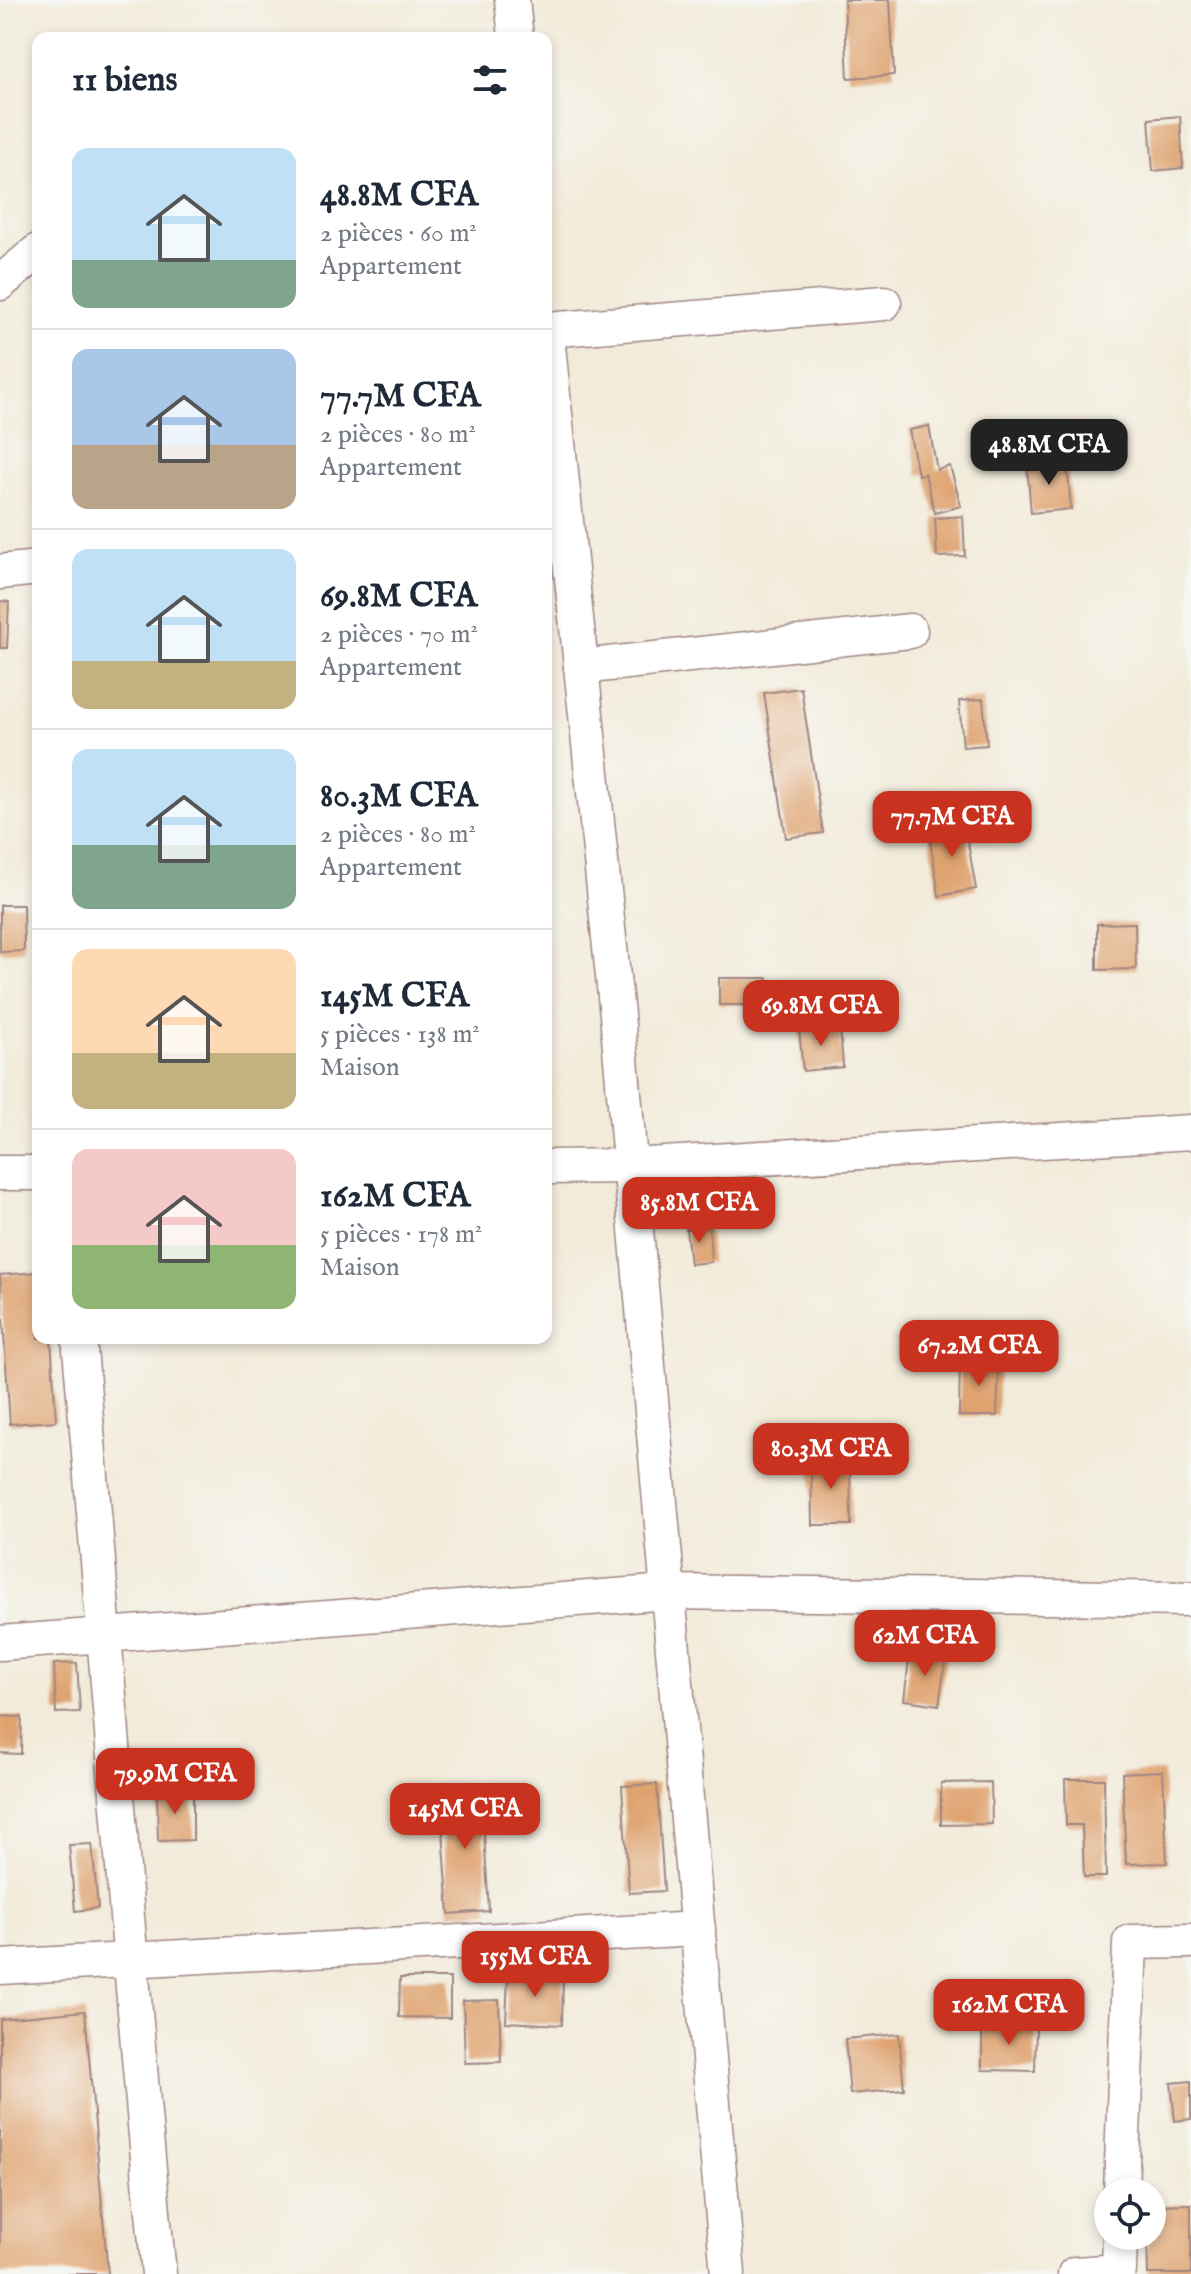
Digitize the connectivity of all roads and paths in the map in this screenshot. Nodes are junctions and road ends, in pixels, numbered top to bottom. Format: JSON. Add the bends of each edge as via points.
{"nodes":[{"id":1,"x":512,"y":0,"type":"edge"},
{"id":2,"x":515,"y":32,"type":"edge"},
{"id":3,"x":32,"y":256,"type":"edge"},
{"id":4,"x":0,"y":283,"type":"edge"},
{"id":5,"x":884,"y":303,"type":"dead end"},
{"id":6,"x":552,"y":328,"type":"edge"},
{"id":7,"x":552,"y":441,"type":"edge"},
{"id":8,"x":556,"y":516,"type":"edge"},
{"id":9,"x":32,"y":569,"type":"edge"},
{"id":10,"x":0,"y":572,"type":"edge"},
{"id":11,"x":910,"y":631,"type":"dead end"},
{"id":12,"x":581,"y":667,"type":"junction"},
{"id":13,"x":1191,"y":1132,"type":"edge"},
{"id":14,"x":631,"y":1166,"type":"junction"},
{"id":15,"x":552,"y":1167,"type":"edge"},
{"id":16,"x":0,"y":1173,"type":"edge"},
{"id":17,"x":32,"y":1173,"type":"edge"},
{"id":18,"x":80,"y":1344,"type":"edge"},
{"id":19,"x":668,"y":1592,"type":"junction"},
{"id":20,"x":1191,"y":1599,"type":"edge"},
{"id":21,"x":106,"y":1636,"type":"junction"},
{"id":22,"x":0,"y":1643,"type":"edge"},
{"id":23,"x":698,"y":1929,"type":"junction"},
{"id":24,"x":1191,"y":1941,"type":"edge"},
{"id":25,"x":128,"y":1959,"type":"junction"},
{"id":26,"x":0,"y":1967,"type":"edge"},
{"id":27,"x":1122,"y":2178,"type":"edge"},
{"id":28,"x":1120,"y":2250,"type":"edge"},
{"id":29,"x":159,"y":2274,"type":"edge"},
{"id":30,"x":728,"y":2274,"type":"edge"},
{"id":31,"x":1075,"y":2274,"type":"edge"}],
"edges":[{"from":1,"to":2,"type":"street"},
{"from":3,"to":4,"type":"street"},
{"from":5,"to":6,"type":"street"},
{"from":7,"to":8,"type":"street"},
{"from":8,"to":12,"type":"street"},
{"from":9,"to":10,"type":"street"},
{"from":11,"to":12,"type":"street"},
{"from":12,"to":14,"type":"street"},
{"from":13,"to":14,"type":"street"},
{"from":14,"to":15,"type":"street"},
{"from":14,"to":19,"type":"street"},
{"from":16,"to":17,"type":"street"},
{"from":18,"to":21,"type":"street"},
{"from":19,"to":20,"type":"street"},
{"from":19,"to":21,"type":"street"},
{"from":19,"to":23,"type":"street"},
{"from":21,"to":22,"type":"street"},
{"from":21,"to":25,"type":"street"},
{"from":23,"to":25,"type":"street"},
{"from":23,"to":30,"type":"street"},
{"from":24,"to":27,"type":"street","via":[[1130,1942]]},
{"from":25,"to":26,"type":"street"},
{"from":25,"to":29,"type":"street"},
{"from":28,"to":31,"type":"street","via":[[1119,2271]]}]}
